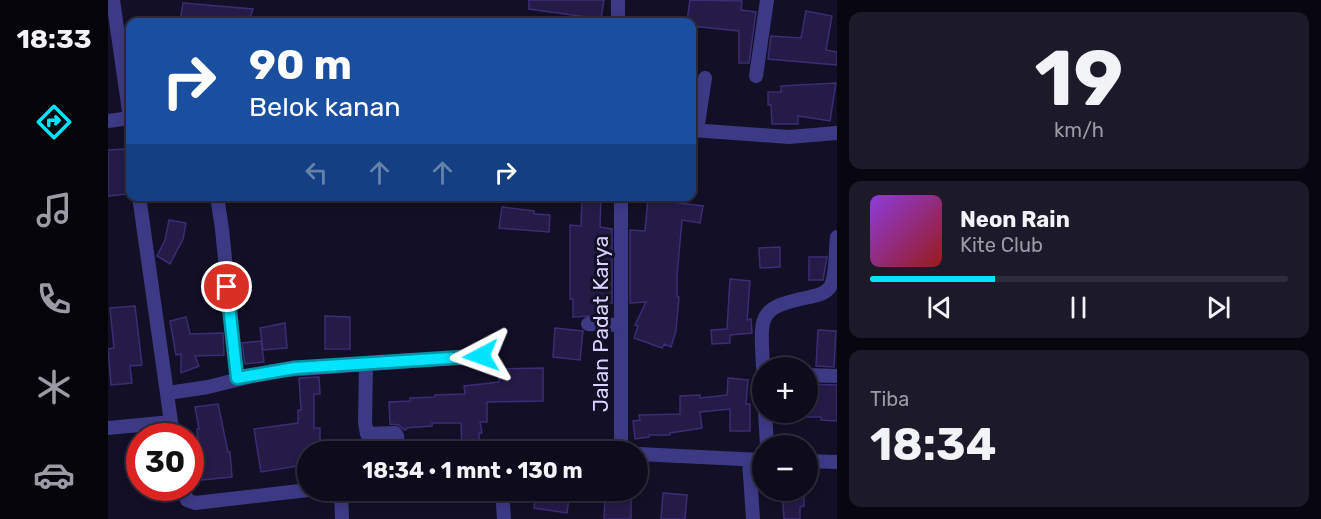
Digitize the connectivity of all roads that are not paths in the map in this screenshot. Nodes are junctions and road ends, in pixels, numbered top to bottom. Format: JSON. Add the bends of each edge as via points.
{"nodes":[{"id":1,"x":113,"y":0,"type":"edge"},
{"id":2,"x":618,"y":0,"type":"edge"},
{"id":3,"x":767,"y":0,"type":"edge"},
{"id":4,"x":618,"y":18,"type":"edge"},
{"id":5,"x":756,"y":76,"type":"dead end"},
{"id":6,"x":705,"y":78,"type":"dead end"},
{"id":7,"x":126,"y":90,"type":"edge"},
{"id":8,"x":126,"y":119,"type":"edge"},
{"id":9,"x":108,"y":121,"type":"edge"},
{"id":10,"x":696,"y":121,"type":"edge"},
{"id":11,"x":696,"y":130,"type":"edge"},
{"id":12,"x":837,"y":133,"type":"edge"},
{"id":13,"x":140,"y":201,"type":"edge"},
{"id":14,"x":218,"y":201,"type":"edge"},
{"id":15,"x":621,"y":201,"type":"edge"},
{"id":16,"x":837,"y":237,"type":"edge"},
{"id":17,"x":836,"y":253,"type":"edge"},
{"id":18,"x":588,"y":324,"type":"dead end"},
{"id":19,"x":621,"y":325,"type":"junction"},
{"id":20,"x":481,"y":356,"type":"dead end"},
{"id":21,"x":762,"y":357,"type":"edge"},
{"id":22,"x":366,"y":365,"type":"junction"},
{"id":23,"x":818,"y":375,"type":"edge"},
{"id":24,"x":837,"y":376,"type":"edge"},
{"id":25,"x":237,"y":378,"type":"junction"},
{"id":26,"x":168,"y":393,"type":"junction"},
{"id":27,"x":171,"y":422,"type":"joint"},
{"id":28,"x":108,"y":428,"type":"edge"},
{"id":29,"x":398,"y":441,"type":"edge"},
{"id":30,"x":621,"y":441,"type":"edge"},
{"id":31,"x":648,"y":455,"type":"edge"},
{"id":32,"x":752,"y":460,"type":"edge"},
{"id":33,"x":818,"y":461,"type":"edge"},
{"id":34,"x":837,"y":462,"type":"edge"},
{"id":35,"x":297,"y":491,"type":"edge"},
{"id":36,"x":190,"y":501,"type":"edge"},
{"id":37,"x":341,"y":501,"type":"edge"},
{"id":38,"x":503,"y":501,"type":"edge"},
{"id":39,"x":754,"y":501,"type":"edge"},
{"id":40,"x":342,"y":519,"type":"edge"},
{"id":41,"x":504,"y":519,"type":"edge"},
{"id":42,"x":753,"y":519,"type":"edge"}],
"edges":[{"from":1,"to":7,"type":"street"},
{"from":2,"to":4,"type":"street"},
{"from":3,"to":5,"type":"street"},
{"from":6,"to":10,"type":"street"},
{"from":8,"to":9,"type":"street"},
{"from":11,"to":12,"type":"street","via":[[789,137]]},
{"from":13,"to":26,"type":"street"},
{"from":14,"to":25,"type":"street"},
{"from":15,"to":19,"type":"street","name":"Jalan Padat Karya"},
{"from":16,"to":17,"type":"street"},
{"from":17,"to":21,"type":"street","via":[[831,287],[824,293],[783,303],[767,314],[761,330]]},
{"from":18,"to":19,"type":"street"},
{"from":19,"to":30,"type":"street","name":"Jalan Padat Karya"},
{"from":20,"to":22,"type":"street"},
{"from":22,"to":25,"type":"street","via":[[295,368]]},
{"from":22,"to":29,"type":"street","via":[[367,434],[395,433]]},
{"from":23,"to":24,"type":"street"},
{"from":25,"to":26,"type":"street"},
{"from":26,"to":27,"type":"street"},
{"from":27,"to":28,"type":"street"},
{"from":31,"to":32,"type":"street"},
{"from":33,"to":34,"type":"street"},
{"from":35,"to":36,"type":"street"},
{"from":37,"to":40,"type":"street"},
{"from":38,"to":41,"type":"street"},
{"from":39,"to":42,"type":"street"}]}
